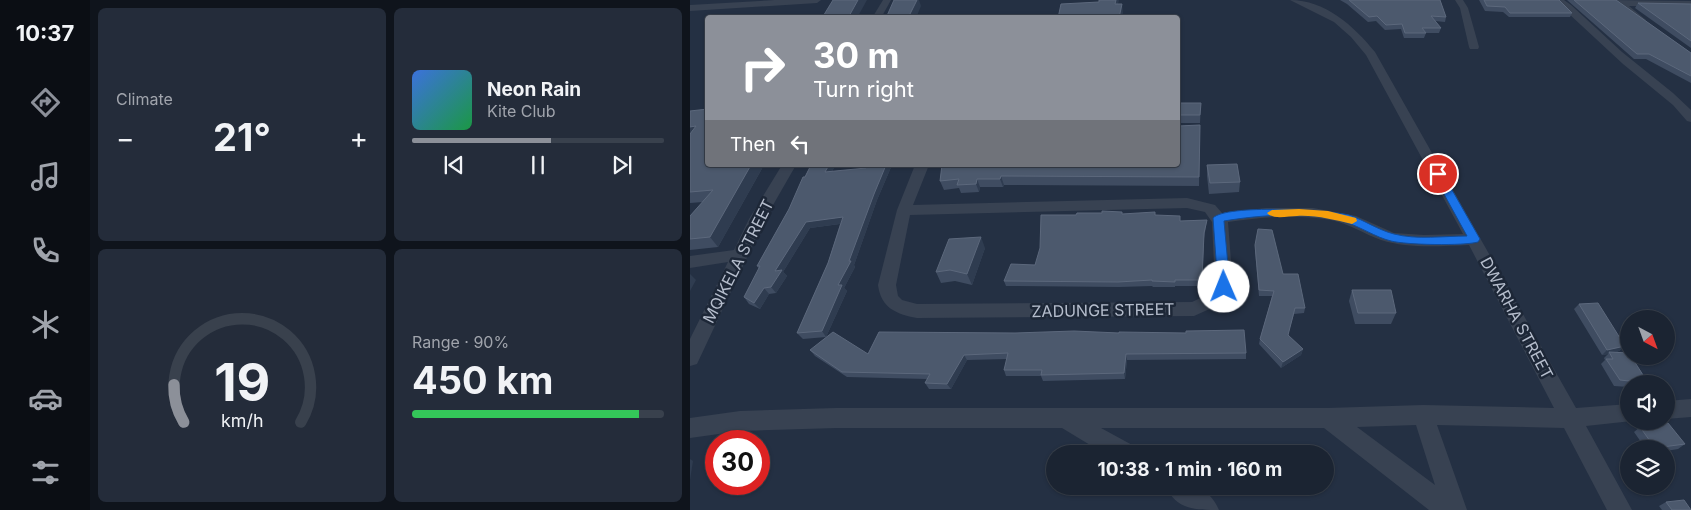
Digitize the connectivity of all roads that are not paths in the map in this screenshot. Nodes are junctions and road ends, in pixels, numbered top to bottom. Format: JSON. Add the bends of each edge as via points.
{"nodes":[{"id":1,"x":818,"y":0,"type":"edge"},
{"id":2,"x":887,"y":0,"type":"edge"},
{"id":3,"x":1294,"y":0,"type":"edge"},
{"id":4,"x":1459,"y":0,"type":"edge"},
{"id":5,"x":1558,"y":0,"type":"edge"},
{"id":6,"x":1618,"y":2,"type":"edge"},
{"id":7,"x":1691,"y":4,"type":"edge"},
{"id":8,"x":690,"y":8,"type":"edge"},
{"id":9,"x":878,"y":15,"type":"edge"},
{"id":10,"x":1650,"y":25,"type":"edge"},
{"id":11,"x":1474,"y":47,"type":"dead end"},
{"id":12,"x":1691,"y":118,"type":"edge"},
{"id":13,"x":788,"y":167,"type":"edge"},
{"id":14,"x":921,"y":167,"type":"edge"},
{"id":15,"x":904,"y":210,"type":"junction"},
{"id":16,"x":1219,"y":218,"type":"junction"},
{"id":17,"x":1474,"y":239,"type":"junction"},
{"id":18,"x":740,"y":255,"type":"junction"},
{"id":19,"x":690,"y":262,"type":"edge"},
{"id":20,"x":690,"y":358,"type":"edge"},
{"id":21,"x":1691,"y":408,"type":"edge"},
{"id":22,"x":1675,"y":409,"type":"edge"},
{"id":23,"x":1620,"y":414,"type":"edge"},
{"id":24,"x":1423,"y":415,"type":"junction"},
{"id":25,"x":1062,"y":417,"type":"junction"},
{"id":26,"x":1328,"y":418,"type":"junction"},
{"id":27,"x":1571,"y":418,"type":"junction"},
{"id":28,"x":690,"y":428,"type":"edge"},
{"id":29,"x":1110,"y":445,"type":"edge"},
{"id":30,"x":1188,"y":495,"type":"edge"},
{"id":31,"x":1207,"y":510,"type":"edge"},
{"id":32,"x":1448,"y":510,"type":"edge"},
{"id":33,"x":1455,"y":510,"type":"edge"},
{"id":34,"x":1620,"y":510,"type":"edge"}],
"edges":[{"from":1,"to":8,"type":"street"},
{"from":2,"to":9,"type":"street"},
{"from":3,"to":17,"type":"street","name":"DWARHA STREET","via":[[1334,17],[1362,42]]},
{"from":4,"to":11,"type":"street"},
{"from":5,"to":12,"type":"street","via":[[1681,105]]},
{"from":6,"to":7,"type":"street"},
{"from":6,"to":10,"type":"street"},
{"from":13,"to":18,"type":"street","name":"MQIKELA STREET"},
{"from":14,"to":15,"type":"street","name":"ZADUNGE STREET"},
{"from":15,"to":16,"type":"street","via":[[1187,203],[1210,208]]},
{"from":15,"to":16,"type":"street","name":"ZADUNGE STREET","via":[[887,285],[888,296],[902,309],[917,311],[1194,309],[1217,298],[1224,287]]},
{"from":16,"to":17,"type":"street","via":[[1299,212],[1347,218],[1392,238]]},
{"from":17,"to":27,"type":"street","name":"DWARHA STREET"},
{"from":18,"to":19,"type":"street"},
{"from":18,"to":20,"type":"street","name":"MQIKELA STREET"},
{"from":21,"to":22,"type":"street"},
{"from":23,"to":27,"type":"street"},
{"from":24,"to":26,"type":"street"},
{"from":24,"to":27,"type":"street"},
{"from":24,"to":33,"type":"street"},
{"from":25,"to":26,"type":"street"},
{"from":25,"to":28,"type":"street","via":[[826,418],[740,421]]},
{"from":25,"to":29,"type":"street"},
{"from":26,"to":32,"type":"street"},
{"from":27,"to":34,"type":"street","name":"DWARHA STREET"},
{"from":30,"to":31,"type":"street"}]}
